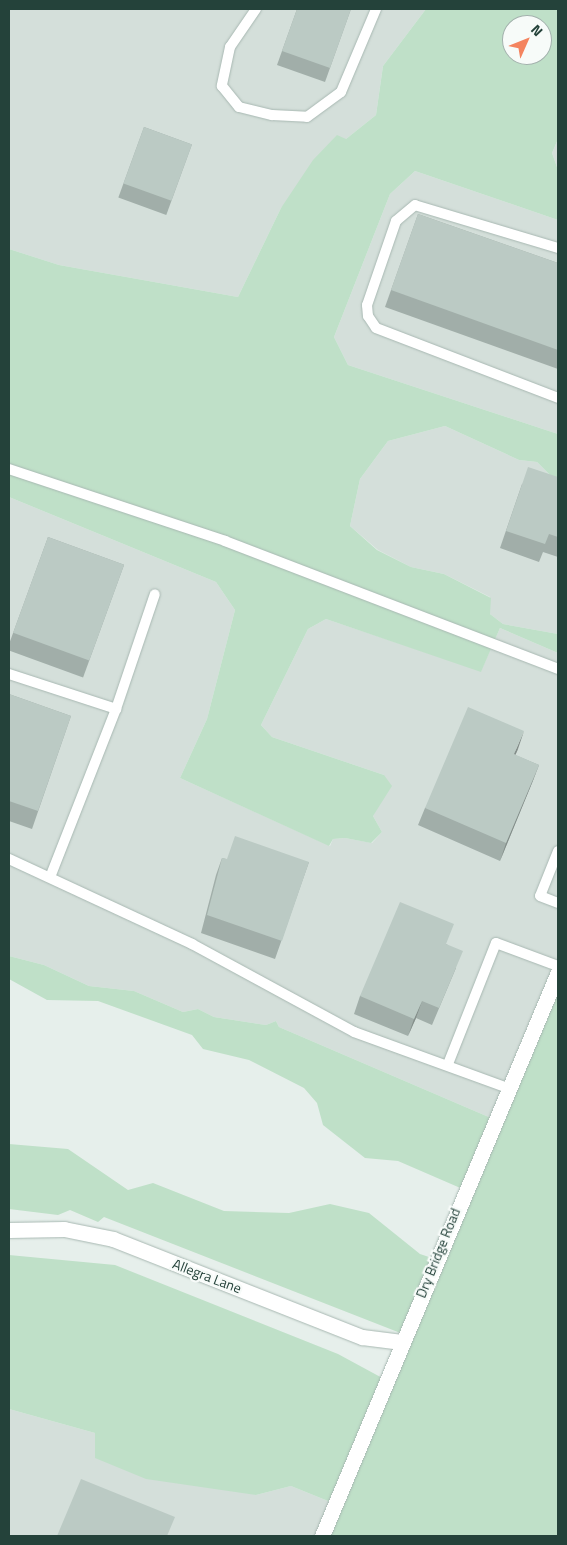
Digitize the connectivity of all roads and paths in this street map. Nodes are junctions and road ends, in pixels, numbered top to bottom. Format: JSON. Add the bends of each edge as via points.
{"nodes":[{"id":1,"x":256,"y":9,"type":"edge"},
{"id":2,"x":376,"y":9,"type":"edge"},
{"id":3,"x":558,"y":248,"type":"edge"},
{"id":4,"x":558,"y":398,"type":"edge"},
{"id":5,"x":9,"y":469,"type":"edge"},
{"id":6,"x":155,"y":594,"type":"dead end"},
{"id":7,"x":558,"y":670,"type":"edge"},
{"id":8,"x":9,"y":674,"type":"edge"},
{"id":9,"x":116,"y":709,"type":"junction"},
{"id":10,"x":558,"y":852,"type":"edge"},
{"id":11,"x":9,"y":858,"type":"edge"},
{"id":12,"x":51,"y":875,"type":"junction"},
{"id":13,"x":558,"y":903,"type":"edge"},
{"id":14,"x":558,"y":966,"type":"edge"},
{"id":15,"x":558,"y":972,"type":"edge"},
{"id":16,"x":448,"y":1064,"type":"junction"},
{"id":17,"x":508,"y":1088,"type":"junction"},
{"id":18,"x":9,"y":1230,"type":"edge"},
{"id":19,"x":402,"y":1342,"type":"junction"},
{"id":20,"x":322,"y":1536,"type":"edge"}],
"edges":[{"from":1,"to":2,"type":"lane","via":[[230,47],[222,86],[239,107],[272,116],[307,117],[341,92]]},
{"from":3,"to":4,"type":"lane","via":[[415,205],[396,221],[368,305],[368,316],[376,328]]},
{"from":5,"to":7,"type":"lane","via":[[225,541]]},
{"from":6,"to":9,"type":"lane"},
{"from":8,"to":9,"type":"lane"},
{"from":9,"to":12,"type":"lane"},
{"from":10,"to":13,"type":"lane","via":[[540,896]]},
{"from":11,"to":12,"type":"lane"},
{"from":12,"to":16,"type":"lane","via":[[192,944],[354,1032]]},
{"from":14,"to":16,"type":"lane","via":[[496,943]]},
{"from":15,"to":17,"type":"street","name":"Dry Bridge Road"},
{"from":16,"to":17,"type":"lane"},
{"from":17,"to":19,"type":"street","name":"Dry Bridge Road"},
{"from":18,"to":19,"type":"street","name":"Allegra Lane","via":[[64,1229],[113,1239],[362,1337]]},
{"from":19,"to":20,"type":"street","name":"Dry Bridge Road"}]}
